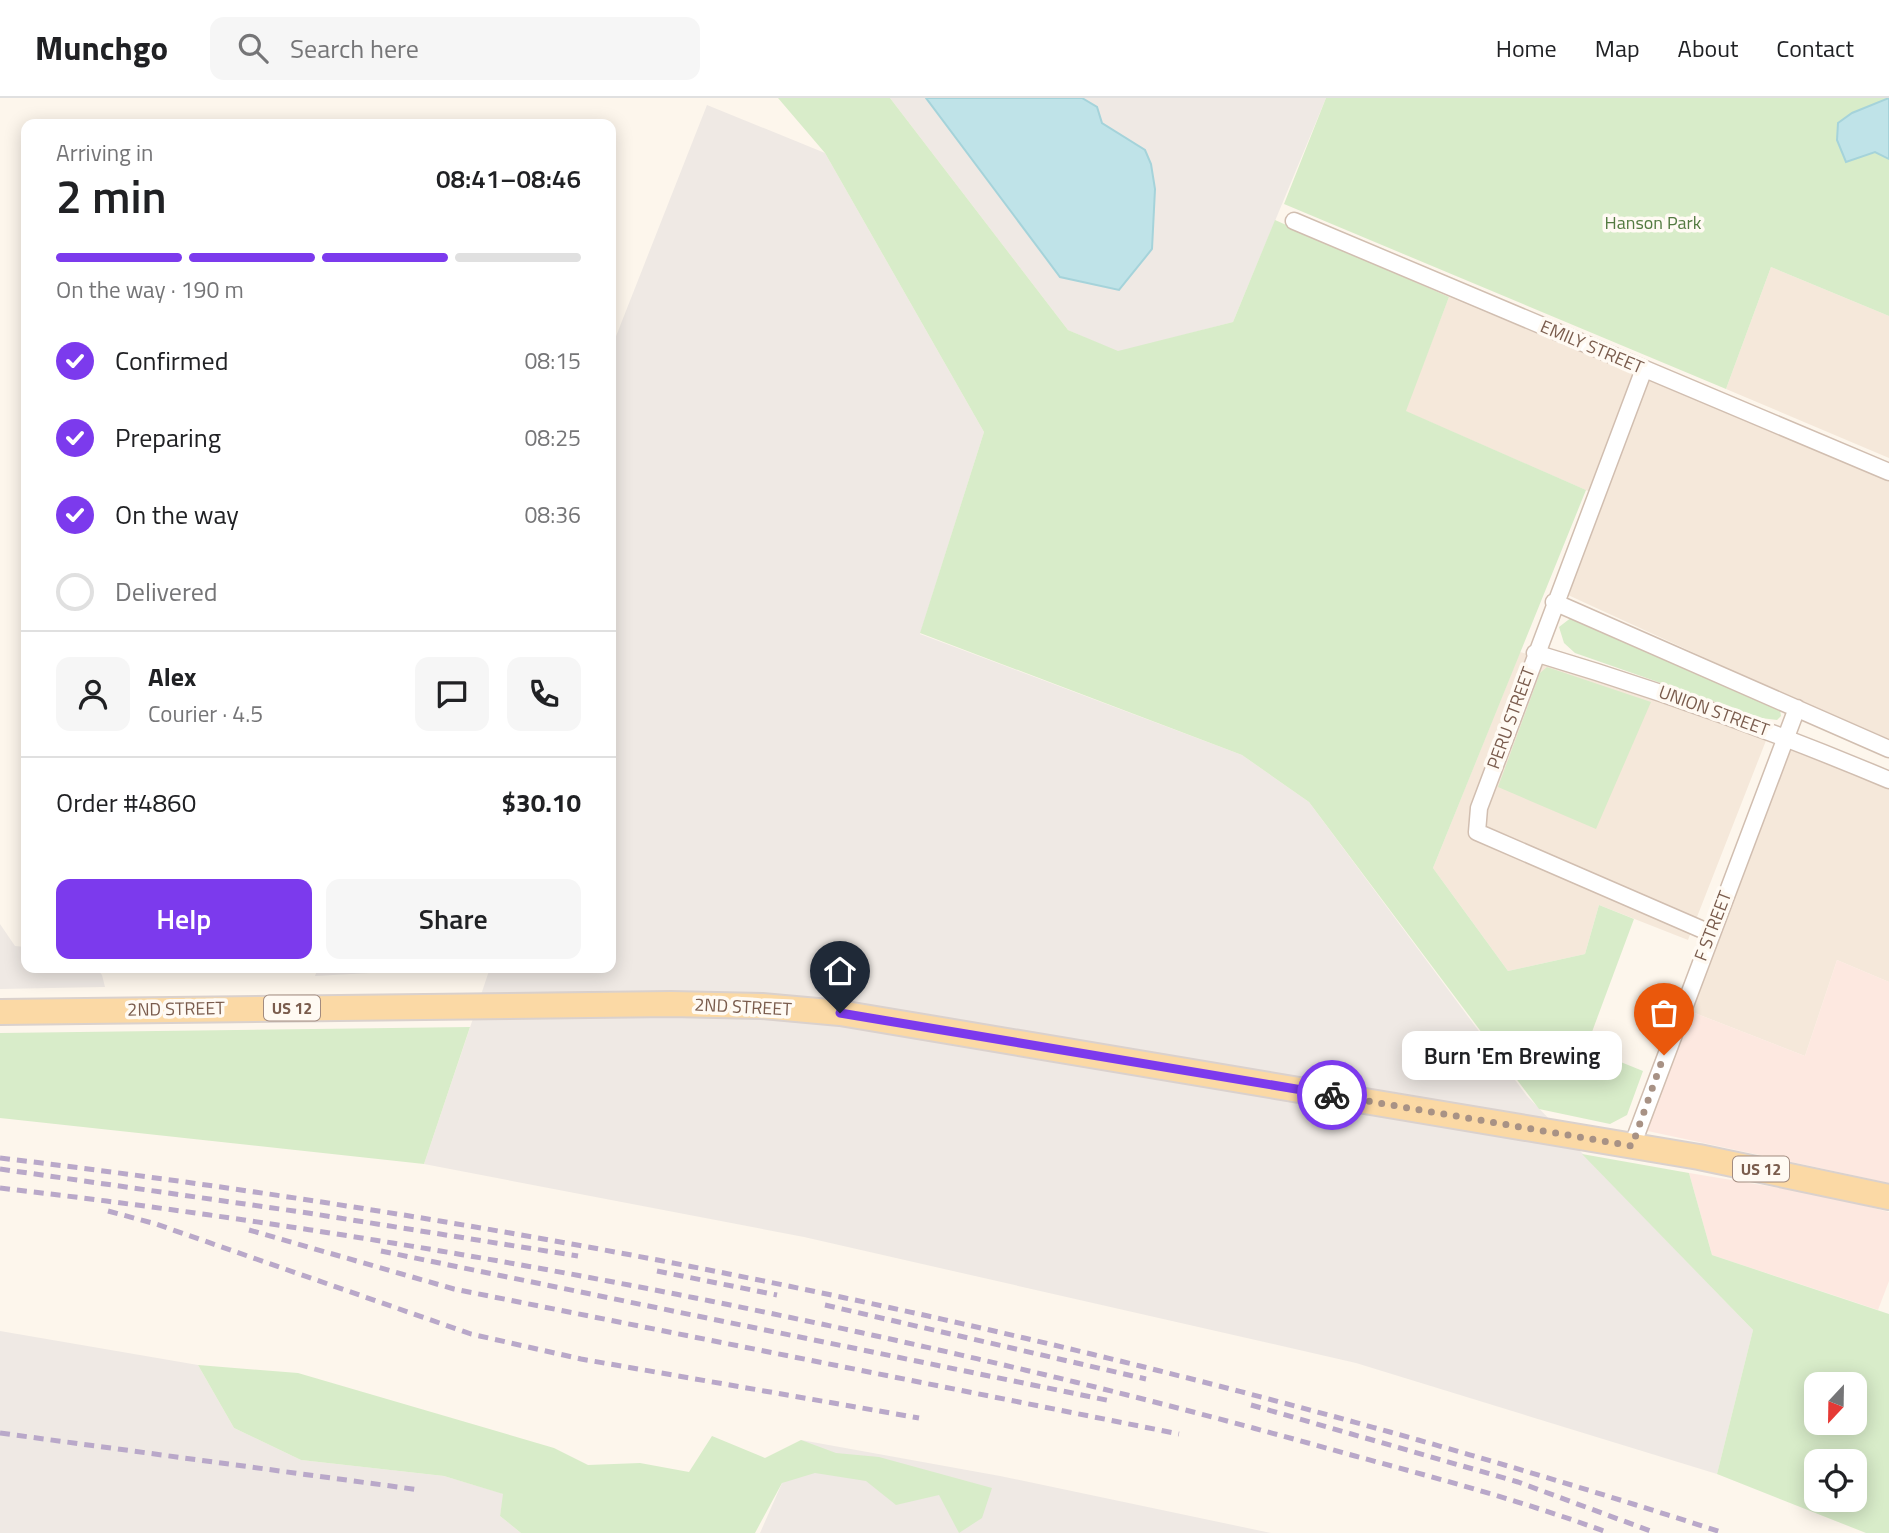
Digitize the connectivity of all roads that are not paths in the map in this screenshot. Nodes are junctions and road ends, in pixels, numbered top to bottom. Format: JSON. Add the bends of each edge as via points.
{"nodes":[{"id":1,"x":1294,"y":221,"type":"dead end"},
{"id":2,"x":1644,"y":369,"type":"junction"},
{"id":3,"x":1889,"y":472,"type":"edge"},
{"id":4,"x":1554,"y":602,"type":"junction"},
{"id":5,"x":1535,"y":653,"type":"junction"},
{"id":6,"x":1797,"y":708,"type":"junction"},
{"id":7,"x":1786,"y":737,"type":"junction"},
{"id":8,"x":1889,"y":749,"type":"edge"},
{"id":9,"x":1889,"y":780,"type":"edge"},
{"id":10,"x":1710,"y":933,"type":"junction"},
{"id":11,"x":0,"y":1012,"type":"edge"},
{"id":12,"x":1632,"y":1146,"type":"junction"},
{"id":13,"x":1889,"y":1197,"type":"edge"}],
"edges":[{"from":1,"to":2,"type":"street","name":"EMILY STREET"},
{"from":2,"to":3,"type":"street","name":"EMILY STREET"},
{"from":2,"to":4,"type":"street","name":"PERU STREET"},
{"from":4,"to":5,"type":"street","name":"PERU STREET"},
{"from":4,"to":6,"type":"street","name":"UNION STREET"},
{"from":5,"to":7,"type":"street","name":"UNION STREET","via":[[1663,691]]},
{"from":5,"to":10,"type":"street","name":"PERU STREET","via":[[1479,808],[1477,832]]},
{"from":6,"to":7,"type":"street","name":"F STREET"},
{"from":6,"to":8,"type":"street","name":"UNION STREET"},
{"from":7,"to":9,"type":"street","name":"UNION STREET"},
{"from":7,"to":10,"type":"street","name":"F STREET"},
{"from":10,"to":12,"type":"street","name":"F STREET"},
{"from":11,"to":12,"type":"main road","name":"2ND STREET","number":"US 12","via":[[762,1006],[910,1023]]},
{"from":12,"to":13,"type":"main road","name":"2ND STREET","number":"US 12"}]}
